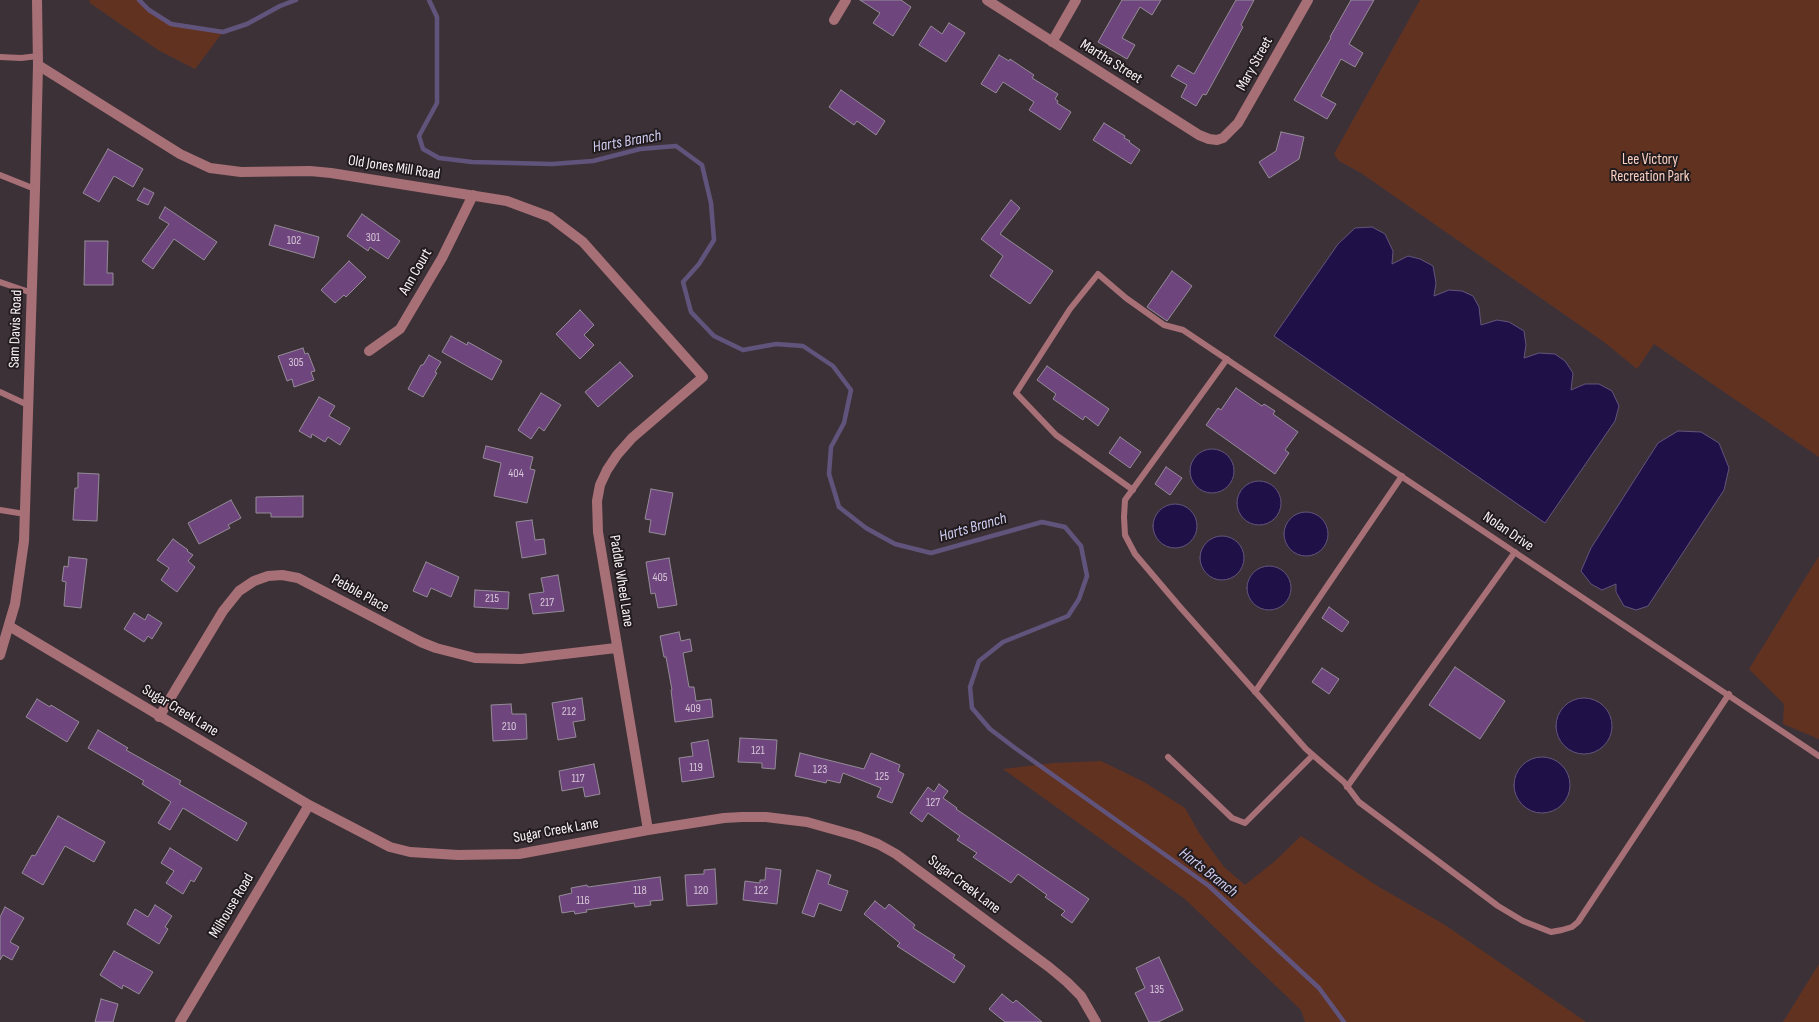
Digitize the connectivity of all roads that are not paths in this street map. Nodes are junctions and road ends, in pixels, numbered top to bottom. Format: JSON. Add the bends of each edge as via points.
{"nodes":[{"id":1,"x":37,"y":0,"type":"edge"},
{"id":2,"x":846,"y":0,"type":"edge"},
{"id":3,"x":987,"y":0,"type":"edge"},
{"id":4,"x":1076,"y":0,"type":"edge"},
{"id":5,"x":1308,"y":0,"type":"edge"},
{"id":6,"x":834,"y":20,"type":"dead end"},
{"id":7,"x":1052,"y":42,"type":"junction"},
{"id":8,"x":0,"y":57,"type":"edge"},
{"id":9,"x":38,"y":60,"type":"junction"},
{"id":10,"x":1223,"y":138,"type":"joint"},
{"id":11,"x":0,"y":175,"type":"edge"},
{"id":12,"x":35,"y":190,"type":"junction"},
{"id":13,"x":473,"y":195,"type":"junction"},
{"id":14,"x":0,"y":282,"type":"edge"},
{"id":15,"x":32,"y":293,"type":"junction"},
{"id":16,"x":370,"y":351,"type":"dead end"},
{"id":17,"x":1227,"y":359,"type":"junction"},
{"id":18,"x":703,"y":377,"type":"joint"},
{"id":19,"x":0,"y":392,"type":"edge"},
{"id":20,"x":28,"y":405,"type":"junction"},
{"id":21,"x":1402,"y":476,"type":"junction"},
{"id":22,"x":1133,"y":490,"type":"junction"},
{"id":23,"x":0,"y":510,"type":"edge"},
{"id":24,"x":25,"y":514,"type":"junction"},
{"id":25,"x":1515,"y":552,"type":"junction"},
{"id":26,"x":9,"y":626,"type":"junction"},
{"id":27,"x":616,"y":648,"type":"junction"},
{"id":28,"x":0,"y":655,"type":"edge"},
{"id":29,"x":1255,"y":692,"type":"junction"},
{"id":30,"x":1729,"y":694,"type":"junction"},
{"id":31,"x":159,"y":717,"type":"junction"},
{"id":32,"x":1313,"y":755,"type":"junction"},
{"id":33,"x":1819,"y":756,"type":"edge"},
{"id":34,"x":1168,"y":757,"type":"dead end"},
{"id":35,"x":1347,"y":787,"type":"junction"},
{"id":36,"x":309,"y":805,"type":"junction"},
{"id":37,"x":648,"y":830,"type":"junction"},
{"id":38,"x":180,"y":1022,"type":"edge"},
{"id":39,"x":1096,"y":1022,"type":"edge"}],
"edges":[{"from":1,"to":9,"type":"street","name":"Sam Davis Road"},
{"from":2,"to":6,"type":"street"},
{"from":3,"to":7,"type":"street","name":"Martha Street"},
{"from":4,"to":7,"type":"street"},
{"from":5,"to":10,"type":"street","name":"Mary Street","via":[[1238,123]]},
{"from":7,"to":10,"type":"street","name":"Martha Street","via":[[1199,135],[1209,139]]},
{"from":8,"to":9,"type":"lane"},
{"from":9,"to":12,"type":"street","name":"Sam Davis Road"},
{"from":9,"to":13,"type":"street","name":"Old Jones Mill Road","via":[[180,154],[210,168],[241,172],[310,171]]},
{"from":11,"to":12,"type":"lane"},
{"from":12,"to":15,"type":"street","name":"Sam Davis Road"},
{"from":13,"to":16,"type":"street","name":"Ann Court","via":[[442,258],[400,329]]},
{"from":13,"to":18,"type":"street","name":"Old Jones Mill Road","via":[[507,200],[550,217],[569,230],[600,260]]},
{"from":14,"to":15,"type":"lane"},
{"from":15,"to":20,"type":"street","name":"Sam Davis Road"},
{"from":17,"to":21,"type":"lane","name":"Nolan Drive"},
{"from":17,"to":22,"type":"lane"},
{"from":17,"to":22,"type":"lane","name":"Nolan Drive","via":[[1183,330],[1164,325],[1098,274],[1070,309],[1016,392],[1056,435]]},
{"from":18,"to":27,"type":"street","name":"Paddle Wheel Lane","via":[[632,438],[612,462],[600,485],[598,532]]},
{"from":19,"to":20,"type":"lane"},
{"from":20,"to":24,"type":"street","name":"Sam Davis Road"},
{"from":21,"to":25,"type":"lane","name":"Nolan Drive"},
{"from":21,"to":29,"type":"lane"},
{"from":22,"to":29,"type":"lane","via":[[1126,500],[1124,517],[1125,534],[1135,554]]},
{"from":23,"to":24,"type":"lane"},
{"from":24,"to":26,"type":"street","name":"Sam Davis Road","via":[[20,576]]},
{"from":25,"to":30,"type":"lane","name":"Nolan Drive"},
{"from":25,"to":35,"type":"lane"},
{"from":26,"to":28,"type":"street","name":"Sam Davis Road"},
{"from":26,"to":31,"type":"street","name":"Sugar Creek Lane"},
{"from":27,"to":31,"type":"street","name":"Pebble Place","via":[[521,659],[475,658],[421,642],[298,578],[268,576],[239,591],[228,604]]},
{"from":27,"to":37,"type":"street","name":"Paddle Wheel Lane"},
{"from":29,"to":32,"type":"lane"},
{"from":30,"to":33,"type":"lane","name":"Nolan Drive"},
{"from":30,"to":35,"type":"lane","via":[[1578,922],[1562,930],[1540,929],[1498,906],[1359,802]]},
{"from":31,"to":36,"type":"street","name":"Sugar Creek Lane"},
{"from":32,"to":34,"type":"lane","via":[[1245,823],[1232,818]]},
{"from":32,"to":35,"type":"lane"},
{"from":36,"to":37,"type":"street","name":"Sugar Creek Lane","via":[[390,847],[435,855],[519,854]]},
{"from":36,"to":38,"type":"street","name":"Milhouse Road"},
{"from":37,"to":39,"type":"street","name":"Sugar Creek Lane","via":[[724,818],[766,817],[807,822],[878,844],[1049,967],[1080,996]]}]}
